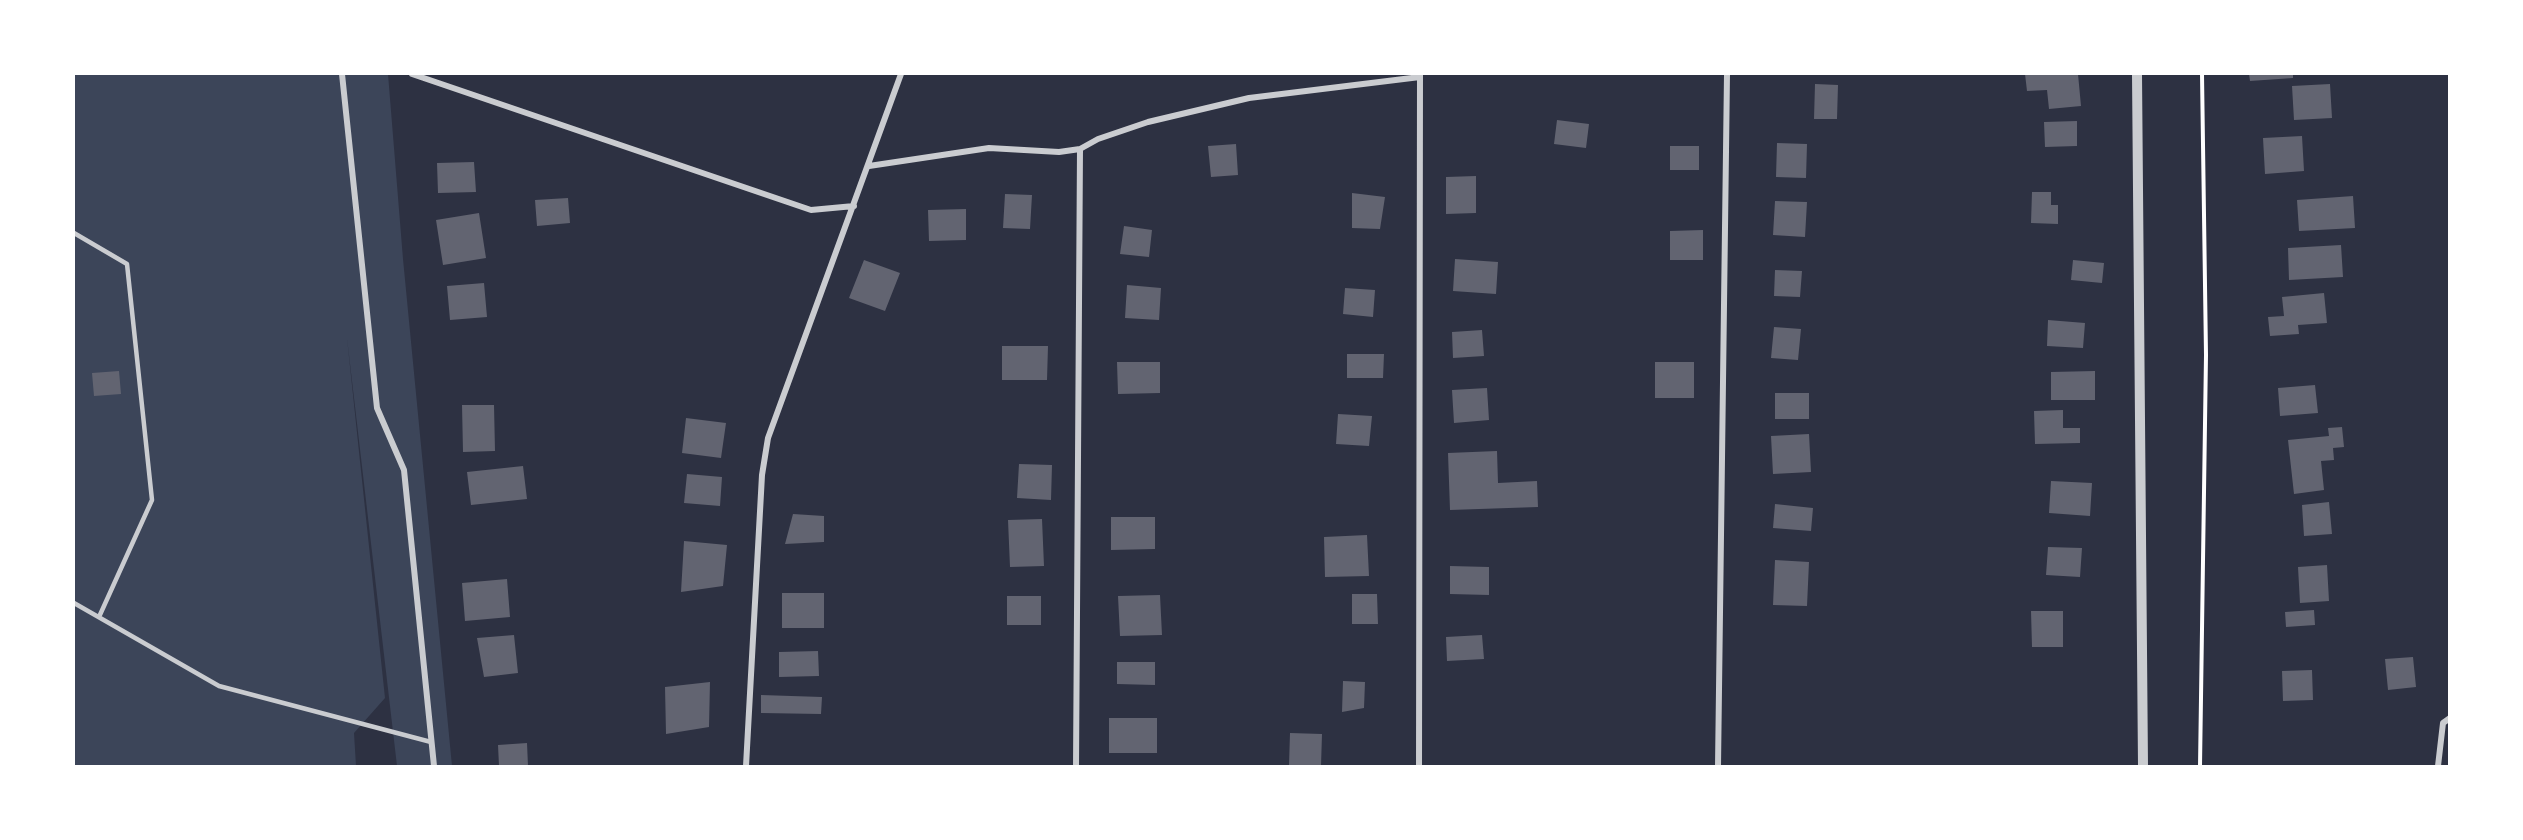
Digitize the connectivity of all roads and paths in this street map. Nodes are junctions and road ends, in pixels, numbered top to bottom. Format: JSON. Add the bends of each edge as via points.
{"nodes":[{"id":1,"x":342,"y":74,"type":"edge"},
{"id":2,"x":412,"y":74,"type":"edge"},
{"id":3,"x":901,"y":74,"type":"edge"},
{"id":4,"x":1727,"y":74,"type":"edge"},
{"id":5,"x":2137,"y":74,"type":"edge"},
{"id":6,"x":2202,"y":74,"type":"edge"},
{"id":7,"x":1420,"y":75,"type":"edge"},
{"id":8,"x":1080,"y":149,"type":"junction"},
{"id":9,"x":869,"y":166,"type":"junction"},
{"id":10,"x":854,"y":206,"type":"junction"},
{"id":11,"x":74,"y":233,"type":"edge"},
{"id":12,"x":74,"y":603,"type":"edge"},
{"id":13,"x":99,"y":617,"type":"junction"},
{"id":14,"x":2450,"y":718,"type":"edge"},
{"id":15,"x":431,"y":741,"type":"junction"},
{"id":16,"x":434,"y":766,"type":"edge"},
{"id":17,"x":747,"y":766,"type":"edge"},
{"id":18,"x":1076,"y":766,"type":"edge"},
{"id":19,"x":1419,"y":766,"type":"edge"},
{"id":20,"x":1718,"y":766,"type":"edge"},
{"id":21,"x":2143,"y":766,"type":"edge"},
{"id":22,"x":2200,"y":766,"type":"edge"},
{"id":23,"x":2438,"y":766,"type":"edge"}],
"edges":[{"from":1,"to":15,"type":"street","via":[[378,408],[404,470]]},
{"from":2,"to":10,"type":"street","via":[[811,210]]},
{"from":3,"to":9,"type":"street"},
{"from":4,"to":20,"type":"street"},
{"from":5,"to":21,"type":"street"},
{"from":6,"to":22,"type":"path","via":[[2206,355]]},
{"from":7,"to":8,"type":"street","via":[[1249,98],[1148,122]]},
{"from":7,"to":19,"type":"street"},
{"from":8,"to":9,"type":"street","via":[[1059,152],[989,148]]},
{"from":8,"to":18,"type":"street"},
{"from":9,"to":10,"type":"street"},
{"from":10,"to":17,"type":"street","via":[[768,438],[762,475]]},
{"from":11,"to":13,"type":"lane","via":[[126,264],[152,500]]},
{"from":12,"to":13,"type":"lane"},
{"from":13,"to":15,"type":"lane","via":[[219,686]]},
{"from":14,"to":23,"type":"street","via":[[2443,723]]},
{"from":15,"to":16,"type":"street"}]}
